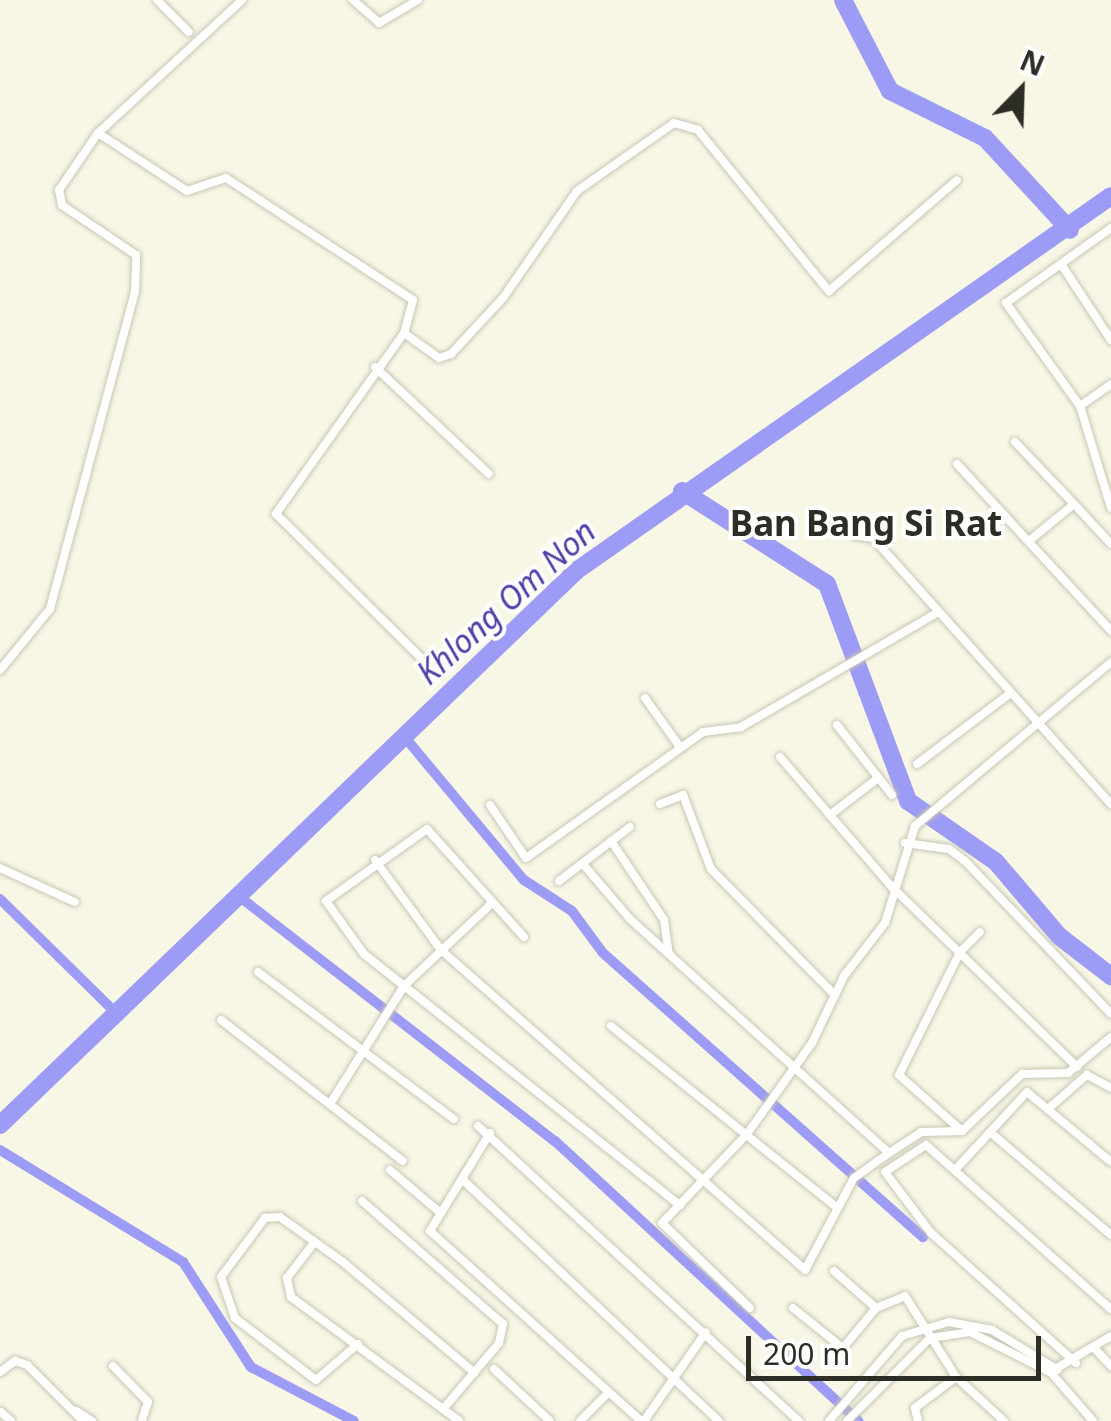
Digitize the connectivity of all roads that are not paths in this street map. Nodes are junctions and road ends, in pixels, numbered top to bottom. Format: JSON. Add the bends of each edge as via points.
{"nodes":[{"id":1,"x":157,"y":0,"type":"edge"},
{"id":2,"x":242,"y":0,"type":"edge"},
{"id":3,"x":353,"y":0,"type":"edge"},
{"id":4,"x":418,"y":0,"type":"edge"},
{"id":5,"x":189,"y":32,"type":"dead end"},
{"id":6,"x":98,"y":133,"type":"junction"},
{"id":7,"x":957,"y":180,"type":"dead end"},
{"id":8,"x":1111,"y":228,"type":"edge"},
{"id":9,"x":1061,"y":264,"type":"junction"},
{"id":10,"x":404,"y":332,"type":"junction"},
{"id":11,"x":1111,"y":340,"type":"edge"},
{"id":12,"x":376,"y":367,"type":"junction"},
{"id":13,"x":1111,"y":384,"type":"edge"},
{"id":14,"x":1080,"y":406,"type":"junction"},
{"id":15,"x":1016,"y":442,"type":"dead end"},
{"id":16,"x":957,"y":464,"type":"dead end"},
{"id":17,"x":490,"y":474,"type":"dead end"},
{"id":18,"x":1074,"y":504,"type":"junction"},
{"id":19,"x":1111,"y":508,"type":"edge"},
{"id":20,"x":853,"y":536,"type":"dead end"},
{"id":21,"x":1029,"y":541,"type":"junction"},
{"id":22,"x":1111,"y":544,"type":"edge"},
{"id":23,"x":937,"y":613,"type":"junction"},
{"id":24,"x":1111,"y":631,"type":"edge"},
{"id":25,"x":1111,"y":662,"type":"edge"},
{"id":26,"x":432,"y":669,"type":"dead end"},
{"id":27,"x":0,"y":670,"type":"edge"},
{"id":28,"x":1008,"y":696,"type":"junction"},
{"id":29,"x":645,"y":698,"type":"dead end"},
{"id":30,"x":1033,"y":722,"type":"junction"},
{"id":31,"x":838,"y":724,"type":"dead end"},
{"id":32,"x":680,"y":747,"type":"junction"},
{"id":33,"x":780,"y":758,"type":"dead end"},
{"id":34,"x":917,"y":764,"type":"dead end"},
{"id":35,"x":878,"y":778,"type":"junction"},
{"id":36,"x":892,"y":796,"type":"dead end"},
{"id":37,"x":660,"y":804,"type":"dead end"},
{"id":38,"x":1111,"y":804,"type":"edge"},
{"id":39,"x":490,"y":805,"type":"dead end"},
{"id":40,"x":830,"y":815,"type":"junction"},
{"id":41,"x":630,"y":827,"type":"dead end"},
{"id":42,"x":611,"y":841,"type":"junction"},
{"id":43,"x":905,"y":844,"type":"junction"},
{"id":44,"x":374,"y":860,"type":"junction"},
{"id":45,"x":583,"y":864,"type":"junction"},
{"id":46,"x":0,"y":868,"type":"edge"},
{"id":47,"x":559,"y":882,"type":"dead end"},
{"id":48,"x":892,"y":887,"type":"junction"},
{"id":49,"x":76,"y":902,"type":"dead end"},
{"id":50,"x":490,"y":905,"type":"junction"},
{"id":51,"x":980,"y":932,"type":"dead end"},
{"id":52,"x":524,"y":937,"type":"dead end"},
{"id":53,"x":441,"y":950,"type":"junction"},
{"id":54,"x":960,"y":952,"type":"junction"},
{"id":55,"x":669,"y":954,"type":"junction"},
{"id":56,"x":258,"y":972,"type":"dead end"},
{"id":57,"x":404,"y":986,"type":"junction"},
{"id":58,"x":835,"y":995,"type":"junction"},
{"id":59,"x":1111,"y":1014,"type":"edge"},
{"id":60,"x":221,"y":1020,"type":"dead end"},
{"id":61,"x":611,"y":1026,"type":"dead end"},
{"id":62,"x":1111,"y":1037,"type":"edge"},
{"id":63,"x":361,"y":1050,"type":"junction"},
{"id":64,"x":1077,"y":1067,"type":"junction"},
{"id":65,"x":795,"y":1070,"type":"junction"},
{"id":66,"x":1111,"y":1088,"type":"edge"},
{"id":67,"x":330,"y":1104,"type":"junction"},
{"id":68,"x":1048,"y":1109,"type":"junction"},
{"id":69,"x":454,"y":1119,"type":"dead end"},
{"id":70,"x":478,"y":1126,"type":"dead end"},
{"id":71,"x":962,"y":1131,"type":"junction"},
{"id":72,"x":990,"y":1132,"type":"junction"},
{"id":73,"x":490,"y":1133,"type":"junction"},
{"id":74,"x":746,"y":1134,"type":"junction"},
{"id":75,"x":889,"y":1153,"type":"junction"},
{"id":76,"x":403,"y":1161,"type":"dead end"},
{"id":77,"x":1111,"y":1162,"type":"edge"},
{"id":78,"x":390,"y":1170,"type":"dead end"},
{"id":79,"x":955,"y":1170,"type":"junction"},
{"id":80,"x":462,"y":1179,"type":"junction"},
{"id":81,"x":705,"y":1179,"type":"junction"},
{"id":82,"x":362,"y":1202,"type":"dead end"},
{"id":83,"x":680,"y":1204,"type":"junction"},
{"id":84,"x":837,"y":1208,"type":"junction"},
{"id":85,"x":437,"y":1210,"type":"junction"},
{"id":86,"x":1111,"y":1235,"type":"edge"},
{"id":87,"x":314,"y":1244,"type":"junction"},
{"id":88,"x":834,"y":1271,"type":"dead end"},
{"id":89,"x":750,"y":1308,"type":"dead end"},
{"id":90,"x":793,"y":1308,"type":"dead end"},
{"id":91,"x":876,"y":1308,"type":"junction"},
{"id":92,"x":1111,"y":1309,"type":"edge"},
{"id":93,"x":924,"y":1328,"type":"junction"},
{"id":94,"x":706,"y":1332,"type":"junction"},
{"id":95,"x":910,"y":1335,"type":"junction"},
{"id":96,"x":1111,"y":1336,"type":"edge"},
{"id":97,"x":930,"y":1338,"type":"junction"},
{"id":98,"x":358,"y":1344,"type":"junction"},
{"id":99,"x":897,"y":1346,"type":"junction"},
{"id":100,"x":917,"y":1347,"type":"junction"},
{"id":101,"x":1096,"y":1350,"type":"junction"},
{"id":102,"x":905,"y":1354,"type":"junction"},
{"id":103,"x":1076,"y":1363,"type":"junction"},
{"id":104,"x":113,"y":1366,"type":"dead end"},
{"id":105,"x":1111,"y":1366,"type":"edge"},
{"id":106,"x":494,"y":1369,"type":"dead end"},
{"id":107,"x":1051,"y":1369,"type":"junction"},
{"id":108,"x":0,"y":1372,"type":"edge"},
{"id":109,"x":670,"y":1372,"type":"junction"},
{"id":110,"x":475,"y":1373,"type":"junction"},
{"id":111,"x":956,"y":1378,"type":"junction"},
{"id":112,"x":609,"y":1392,"type":"junction"},
{"id":113,"x":445,"y":1407,"type":"junction"},
{"id":114,"x":76,"y":1411,"type":"junction"},
{"id":115,"x":1,"y":1412,"type":"edge"},
{"id":116,"x":10,"y":1421,"type":"edge"},
{"id":117,"x":82,"y":1421,"type":"edge"},
{"id":118,"x":92,"y":1421,"type":"edge"},
{"id":119,"x":142,"y":1421,"type":"edge"},
{"id":120,"x":460,"y":1421,"type":"edge"},
{"id":121,"x":550,"y":1421,"type":"edge"},
{"id":122,"x":580,"y":1421,"type":"edge"},
{"id":123,"x":642,"y":1421,"type":"edge"},
{"id":124,"x":719,"y":1421,"type":"edge"},
{"id":125,"x":799,"y":1421,"type":"edge"},
{"id":126,"x":829,"y":1421,"type":"edge"},
{"id":127,"x":847,"y":1421,"type":"edge"},
{"id":128,"x":918,"y":1421,"type":"edge"},
{"id":129,"x":1004,"y":1421,"type":"edge"},
{"id":130,"x":1093,"y":1421,"type":"edge"}],
"edges":[{"from":1,"to":5,"type":"street"},
{"from":2,"to":6,"type":"street"},
{"from":3,"to":4,"type":"street","via":[[378,23]]},
{"from":6,"to":10,"type":"street","via":[[187,192],[226,178],[404,292],[414,311]]},
{"from":6,"to":27,"type":"street","via":[[59,198],[136,254],[135,290],[50,609]]},
{"from":7,"to":10,"type":"street","via":[[828,291],[698,130],[674,123],[577,190],[503,298],[451,354],[439,358]]},
{"from":8,"to":9,"type":"street"},
{"from":9,"to":11,"type":"street"},
{"from":9,"to":14,"type":"street","via":[[1006,303]]},
{"from":10,"to":12,"type":"street"},
{"from":12,"to":17,"type":"street"},
{"from":12,"to":26,"type":"street","via":[[276,514]]},
{"from":13,"to":14,"type":"street"},
{"from":14,"to":19,"type":"street"},
{"from":15,"to":18,"type":"street"},
{"from":16,"to":21,"type":"street"},
{"from":18,"to":21,"type":"street"},
{"from":18,"to":22,"type":"street"},
{"from":20,"to":23,"type":"street","via":[[873,538]]},
{"from":21,"to":24,"type":"street"},
{"from":23,"to":28,"type":"street"},
{"from":23,"to":32,"type":"street","via":[[740,726],[703,732]]},
{"from":25,"to":30,"type":"street"},
{"from":28,"to":30,"type":"street"},
{"from":28,"to":34,"type":"street"},
{"from":29,"to":32,"type":"street"},
{"from":30,"to":38,"type":"street"},
{"from":30,"to":43,"type":"street","via":[[915,826]]},
{"from":31,"to":35,"type":"street"},
{"from":32,"to":39,"type":"street","via":[[526,858]]},
{"from":33,"to":40,"type":"street"},
{"from":35,"to":36,"type":"street"},
{"from":35,"to":40,"type":"street"},
{"from":37,"to":58,"type":"street","via":[[683,795],[710,868]]},
{"from":40,"to":48,"type":"street"},
{"from":41,"to":42,"type":"street"},
{"from":42,"to":45,"type":"street"},
{"from":42,"to":55,"type":"street","via":[[664,920]]},
{"from":43,"to":48,"type":"street"},
{"from":43,"to":59,"type":"street","via":[[949,849],[964,861]]},
{"from":44,"to":50,"type":"street","via":[[428,829]]},
{"from":44,"to":53,"type":"street"},
{"from":44,"to":57,"type":"street","via":[[326,901],[364,954]]},
{"from":45,"to":47,"type":"street"},
{"from":45,"to":55,"type":"street"},
{"from":46,"to":49,"type":"street"},
{"from":48,"to":54,"type":"street"},
{"from":48,"to":58,"type":"street","via":[[886,922]]},
{"from":50,"to":52,"type":"street"},
{"from":50,"to":53,"type":"street"},
{"from":51,"to":54,"type":"street"},
{"from":53,"to":57,"type":"street"},
{"from":53,"to":81,"type":"street"},
{"from":54,"to":64,"type":"street"},
{"from":54,"to":71,"type":"street","via":[[899,1075]]},
{"from":55,"to":65,"type":"street"},
{"from":56,"to":63,"type":"street"},
{"from":57,"to":63,"type":"street"},
{"from":57,"to":83,"type":"street"},
{"from":58,"to":65,"type":"street"},
{"from":60,"to":67,"type":"street"},
{"from":61,"to":74,"type":"street"},
{"from":62,"to":64,"type":"street"},
{"from":63,"to":67,"type":"street"},
{"from":63,"to":69,"type":"street"},
{"from":64,"to":71,"type":"street","via":[[1022,1074]]},
{"from":65,"to":74,"type":"street"},
{"from":65,"to":75,"type":"street"},
{"from":66,"to":68,"type":"street","via":[[1087,1075]]},
{"from":67,"to":76,"type":"street"},
{"from":68,"to":72,"type":"street","via":[[1027,1092]]},
{"from":68,"to":77,"type":"street"},
{"from":70,"to":73,"type":"street"},
{"from":71,"to":75,"type":"street","via":[[921,1132]]},
{"from":72,"to":79,"type":"street"},
{"from":72,"to":86,"type":"street"},
{"from":73,"to":80,"type":"street"},
{"from":73,"to":94,"type":"street"},
{"from":74,"to":81,"type":"street"},
{"from":74,"to":84,"type":"street"},
{"from":75,"to":84,"type":"street","via":[[854,1178]]},
{"from":78,"to":85,"type":"street"},
{"from":79,"to":92,"type":"street"},
{"from":79,"to":103,"type":"street","via":[[921,1145],[882,1177]]},
{"from":80,"to":85,"type":"street"},
{"from":80,"to":109,"type":"street"},
{"from":81,"to":83,"type":"street"},
{"from":81,"to":84,"type":"street","via":[[805,1270]]},
{"from":82,"to":110,"type":"street","via":[[503,1324]]},
{"from":83,"to":89,"type":"street","via":[[662,1223]]},
{"from":85,"to":112,"type":"street","via":[[434,1236]]},
{"from":87,"to":98,"type":"street","via":[[287,1290]]},
{"from":87,"to":98,"type":"street","via":[[268,1216],[224,1268],[221,1292],[244,1328],[310,1378],[323,1380]]},
{"from":87,"to":110,"type":"street"},
{"from":88,"to":91,"type":"street"},
{"from":90,"to":91,"type":"street","via":[[843,1348]]},
{"from":91,"to":93,"type":"street","via":[[899,1292]]},
{"from":93,"to":95,"type":"street"},
{"from":93,"to":97,"type":"street"},
{"from":93,"to":107,"type":"street","via":[[972,1322]]},
{"from":94,"to":109,"type":"street"},
{"from":94,"to":125,"type":"street"},
{"from":95,"to":99,"type":"street"},
{"from":95,"to":100,"type":"street"},
{"from":96,"to":101,"type":"street"},
{"from":97,"to":100,"type":"street"},
{"from":97,"to":107,"type":"street","via":[[970,1332]]},
{"from":97,"to":111,"type":"street"},
{"from":98,"to":113,"type":"street","via":[[428,1404]]},
{"from":99,"to":102,"type":"street"},
{"from":99,"to":126,"type":"street"},
{"from":100,"to":102,"type":"street"},
{"from":101,"to":103,"type":"street"},
{"from":101,"to":105,"type":"street"},
{"from":102,"to":127,"type":"street"},
{"from":103,"to":107,"type":"street"},
{"from":104,"to":119,"type":"street","via":[[148,1402]]},
{"from":106,"to":121,"type":"street"},
{"from":107,"to":130,"type":"street"},
{"from":108,"to":114,"type":"street","via":[[21,1362]]},
{"from":109,"to":123,"type":"street"},
{"from":109,"to":124,"type":"street"},
{"from":110,"to":113,"type":"street"},
{"from":111,"to":128,"type":"street","via":[[915,1408]]},
{"from":111,"to":129,"type":"street"},
{"from":112,"to":122,"type":"street"},
{"from":112,"to":123,"type":"street"},
{"from":113,"to":120,"type":"street"},
{"from":114,"to":117,"type":"street"},
{"from":114,"to":118,"type":"street"},
{"from":115,"to":116,"type":"street"}]}
